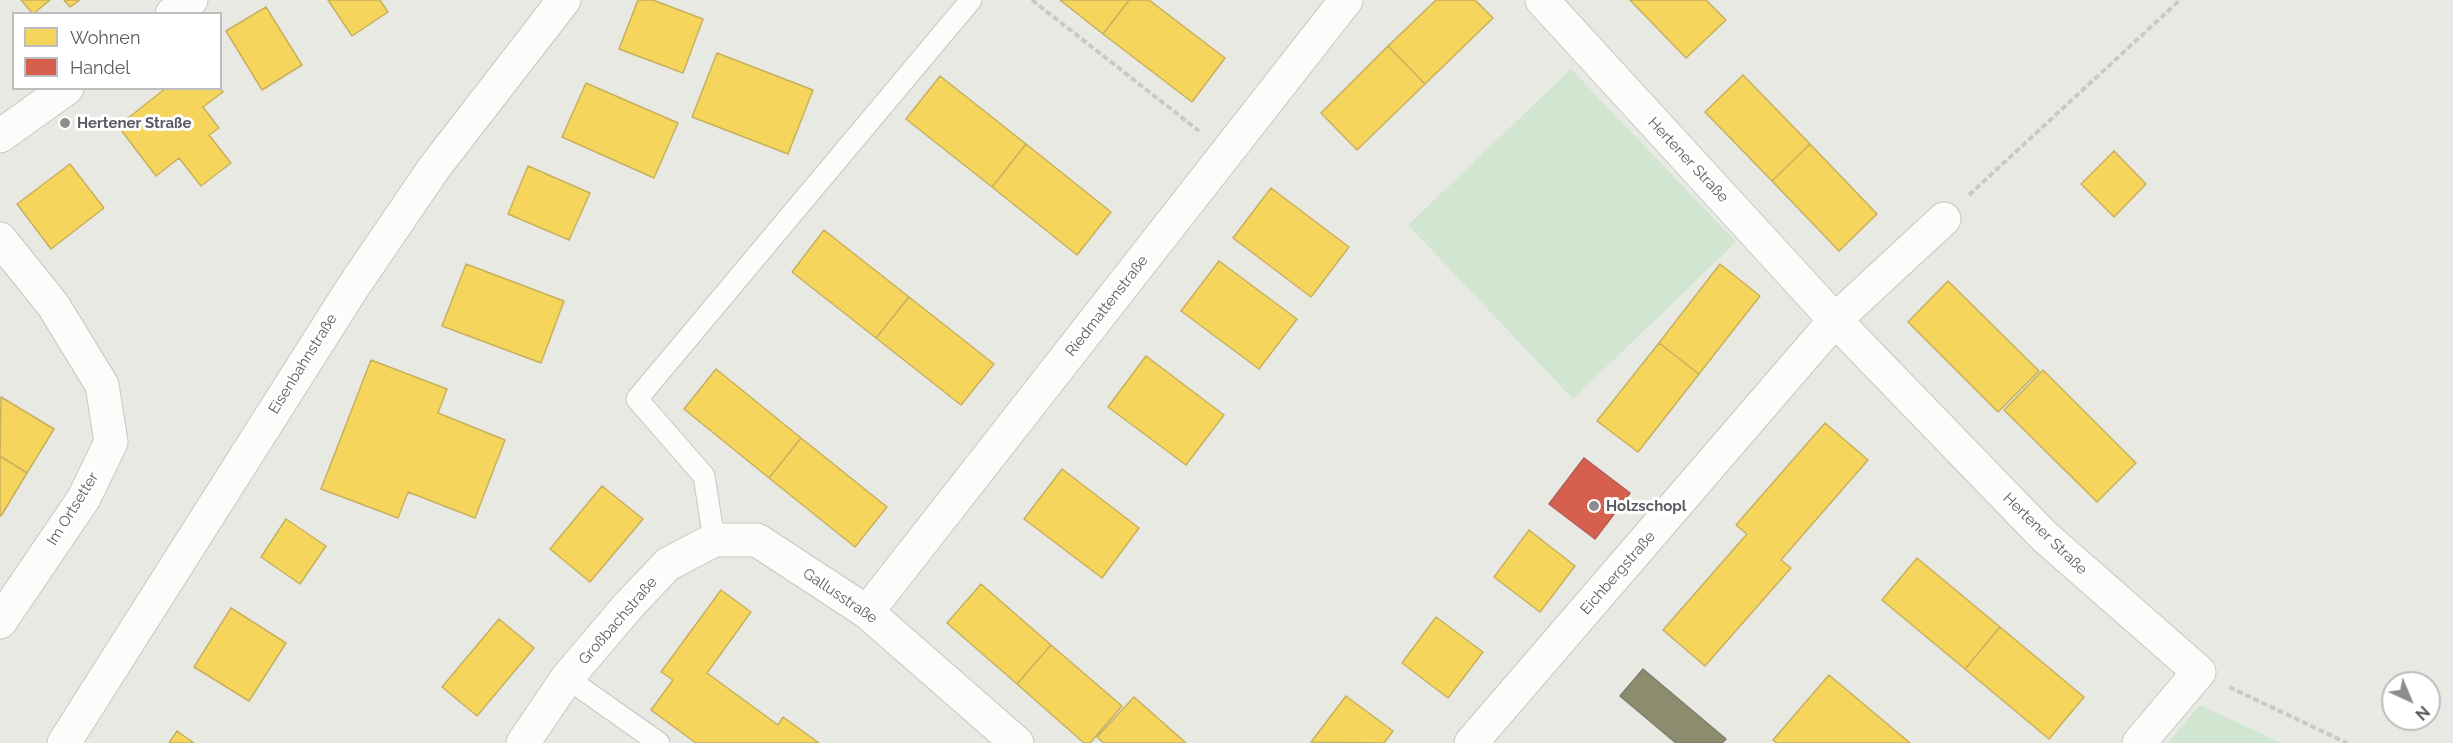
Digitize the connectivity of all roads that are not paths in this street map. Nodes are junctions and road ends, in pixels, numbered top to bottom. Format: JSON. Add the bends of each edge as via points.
{"nodes":[{"id":1,"x":191,"y":0,"type":"edge"},
{"id":2,"x":564,"y":0,"type":"edge"},
{"id":3,"x":971,"y":0,"type":"edge"},
{"id":4,"x":1346,"y":0,"type":"edge"},
{"id":5,"x":1542,"y":0,"type":"edge"},
{"id":6,"x":175,"y":12,"type":"edge"},
{"id":7,"x":64,"y":90,"type":"edge"},
{"id":8,"x":0,"y":136,"type":"edge"},
{"id":9,"x":1944,"y":219,"type":"road end"},
{"id":10,"x":0,"y":239,"type":"edge"},
{"id":11,"x":1835,"y":320,"type":"junction"},
{"id":12,"x":714,"y":540,"type":"junction"},
{"id":13,"x":668,"y":564,"type":"joint"},
{"id":14,"x":867,"y":612,"type":"junction"},
{"id":15,"x":0,"y":622,"type":"edge"},
{"id":16,"x":567,"y":678,"type":"junction"},
{"id":17,"x":1009,"y":741,"type":"edge"},
{"id":18,"x":64,"y":743,"type":"edge"},
{"id":19,"x":523,"y":743,"type":"edge"},
{"id":20,"x":659,"y":743,"type":"edge"},
{"id":21,"x":1472,"y":743,"type":"edge"},
{"id":22,"x":2139,"y":743,"type":"edge"}],
"edges":[{"from":1,"to":6,"type":"street"},
{"from":2,"to":18,"type":"street","name":"Eisenbahnstraße","via":[[434,168],[359,277]]},
{"from":3,"to":12,"type":"lane","via":[[637,399],[704,476]]},
{"from":4,"to":14,"type":"street","name":"Riedmattenstraße"},
{"from":5,"to":11,"type":"street","name":"Hertener Straße"},
{"from":7,"to":8,"type":"street"},
{"from":9,"to":11,"type":"street"},
{"from":10,"to":15,"type":"street","name":"Im Ortsetter","via":[[53,305],[102,385],[111,442],[84,498]]},
{"from":11,"to":21,"type":"street","name":"Eichbergstraße"},
{"from":11,"to":22,"type":"street","name":"Hertener Straße","via":[[2044,536],[2199,672]]},
{"from":12,"to":13,"type":"street","name":"Gallusstraße"},
{"from":12,"to":14,"type":"street","name":"Gallusstraße","via":[[757,540]]},
{"from":13,"to":16,"type":"street","name":"Großbachstraße"},
{"from":14,"to":17,"type":"street","name":"Gallusstraße"},
{"from":16,"to":19,"type":"street","name":"Großbachstraße"},
{"from":16,"to":20,"type":"lane","name":"Großbachstraße"}]}
